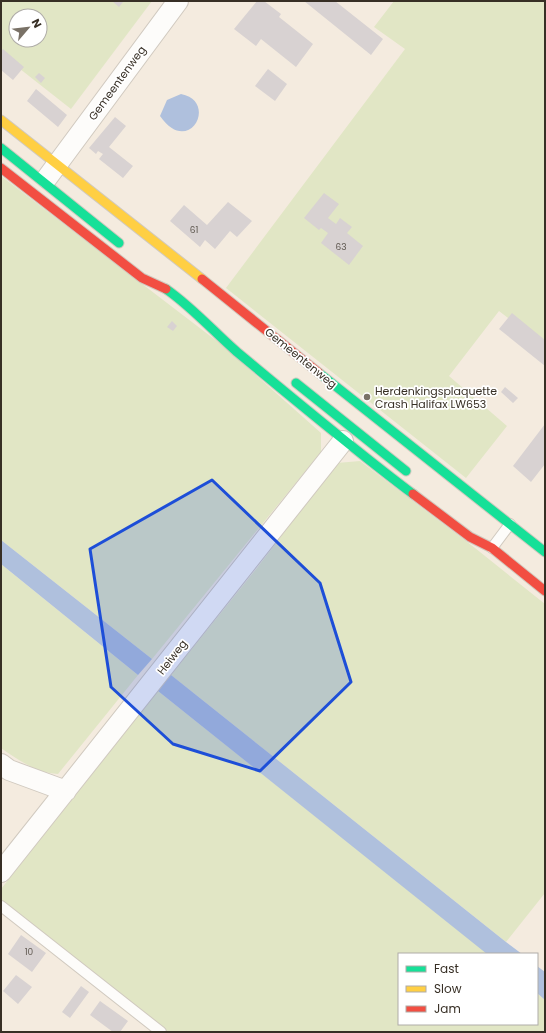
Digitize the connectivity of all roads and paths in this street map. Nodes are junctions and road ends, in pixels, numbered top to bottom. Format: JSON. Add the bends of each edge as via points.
{"nodes":[{"id":1,"x":178,"y":1,"type":"edge"},
{"id":2,"x":1,"y":120,"type":"edge"},
{"id":3,"x":1,"y":148,"type":"edge"},
{"id":4,"x":57,"y":164,"type":"junction"},
{"id":5,"x":1,"y":168,"type":"edge"},
{"id":6,"x":38,"y":188,"type":"junction"},
{"id":7,"x":125,"y":248,"type":"dead end"},
{"id":8,"x":154,"y":274,"type":"dead end"},
{"id":9,"x":167,"y":290,"type":"junction"},
{"id":10,"x":210,"y":324,"type":"junction"},
{"id":11,"x":234,"y":336,"type":"dead end"},
{"id":12,"x":291,"y":379,"type":"dead end"},
{"id":13,"x":343,"y":441,"type":"junction"},
{"id":14,"x":415,"y":478,"type":"dead end"},
{"id":15,"x":510,"y":524,"type":"junction"},
{"id":16,"x":476,"y":529,"type":"dead end"},
{"id":17,"x":492,"y":548,"type":"junction"},
{"id":18,"x":545,"y":552,"type":"edge"},
{"id":19,"x":545,"y":591,"type":"edge"},
{"id":20,"x":1,"y":764,"type":"edge"},
{"id":21,"x":66,"y":791,"type":"junction"},
{"id":22,"x":1,"y":872,"type":"edge"},
{"id":23,"x":1,"y":906,"type":"edge"},
{"id":24,"x":161,"y":1032,"type":"edge"}],
"edges":[{"from":1,"to":4,"type":"street","name":"Gemeentenweg"},
{"from":2,"to":4,"type":"main road","name":"Gemeentenweg"},
{"from":3,"to":6,"type":"main road"},
{"from":4,"to":6,"type":"street","name":"Gemeentenweg"},
{"from":4,"to":15,"type":"main road","name":"Gemeentenweg"},
{"from":5,"to":6,"type":"main road"},
{"from":6,"to":7,"type":"main road"},
{"from":6,"to":9,"type":"main road","via":[[142,278]]},
{"from":8,"to":9,"type":"main road"},
{"from":9,"to":10,"type":"main road"},
{"from":10,"to":11,"type":"main road"},
{"from":10,"to":13,"type":"main road","via":[[228,344]]},
{"from":12,"to":14,"type":"main road","name":"Gemeentenweg"},
{"from":13,"to":17,"type":"main road","via":[[470,537]]},
{"from":13,"to":21,"type":"street","name":"Heiweg"},
{"from":15,"to":17,"type":"lane"},
{"from":15,"to":18,"type":"main road","name":"Gemeentenweg"},
{"from":16,"to":17,"type":"main road"},
{"from":17,"to":19,"type":"main road"},
{"from":20,"to":21,"type":"street","via":[[9,770]]},
{"from":21,"to":22,"type":"street","name":"Heiweg"},
{"from":23,"to":24,"type":"lane"}]}
